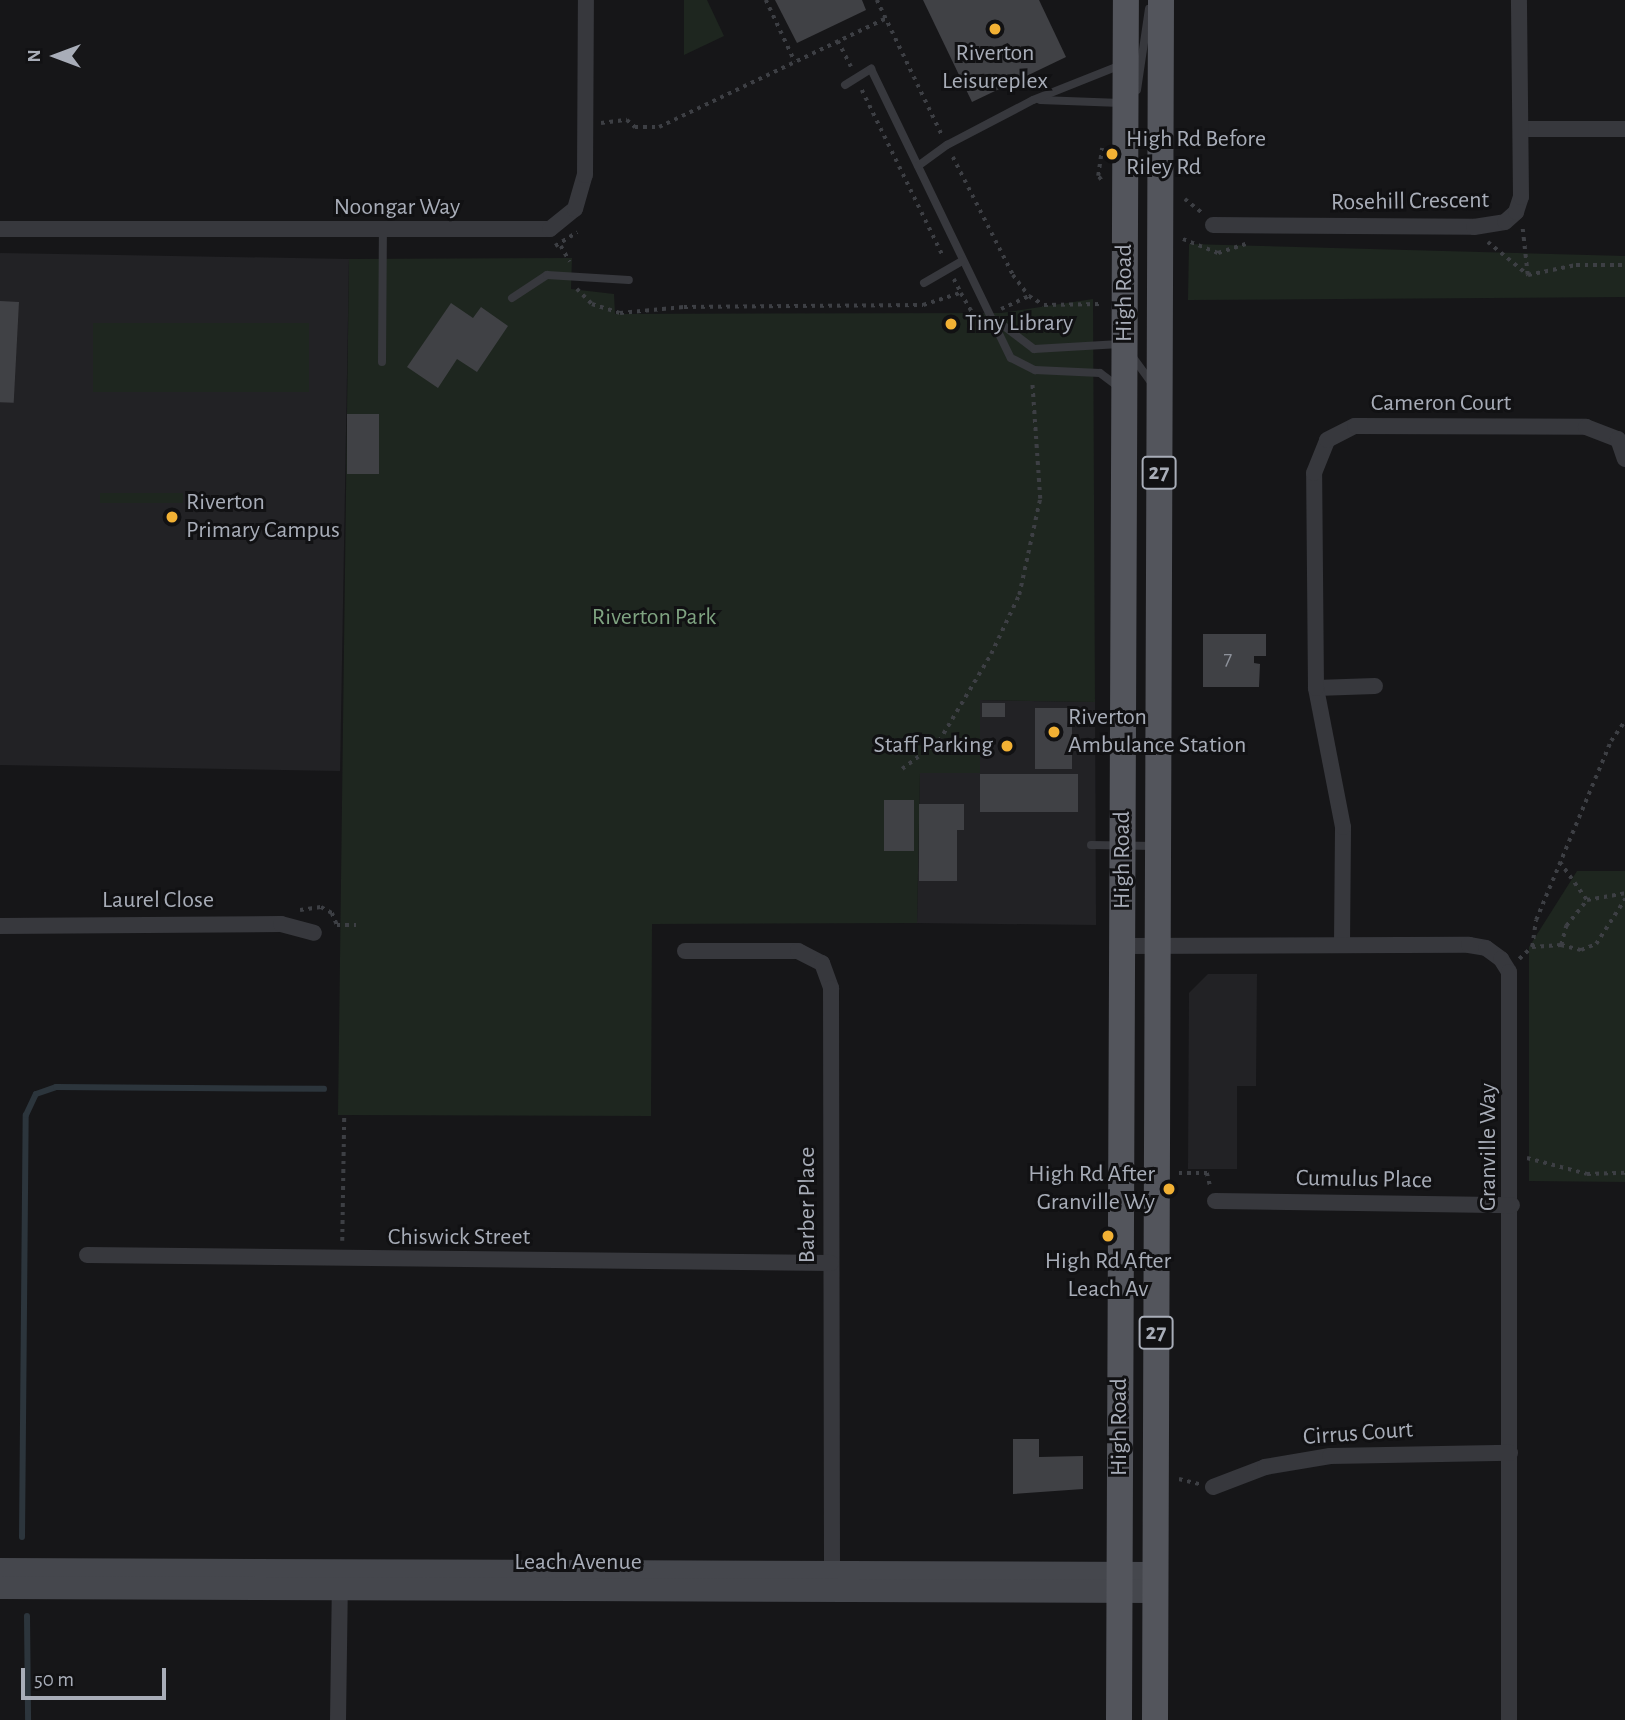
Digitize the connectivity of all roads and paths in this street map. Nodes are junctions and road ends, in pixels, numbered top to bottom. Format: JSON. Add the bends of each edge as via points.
{"nodes":[{"id":1,"x":586,"y":0,"type":"edge"},
{"id":2,"x":766,"y":0,"type":"edge"},
{"id":3,"x":1126,"y":0,"type":"edge"},
{"id":4,"x":1151,"y":0,"type":"edge"},
{"id":5,"x":1161,"y":0,"type":"edge"},
{"id":6,"x":1520,"y":0,"type":"edge"},
{"id":7,"x":886,"y":18,"type":"dead end"},
{"id":8,"x":838,"y":41,"type":"junction"},
{"id":9,"x":794,"y":62,"type":"junction"},
{"id":10,"x":1126,"y":62,"type":"junction"},
{"id":11,"x":856,"y":78,"type":"junction"},
{"id":12,"x":845,"y":85,"type":"dead end"},
{"id":13,"x":1033,"y":100,"type":"junction"},
{"id":14,"x":1125,"y":103,"type":"junction"},
{"id":15,"x":597,"y":124,"type":"dead end"},
{"id":16,"x":1523,"y":129,"type":"junction"},
{"id":17,"x":1625,"y":129,"type":"edge"},
{"id":18,"x":918,"y":166,"type":"junction"},
{"id":19,"x":1184,"y":192,"type":"dead end"},
{"id":20,"x":1192,"y":209,"type":"dead end"},
{"id":21,"x":1516,"y":212,"type":"junction"},
{"id":22,"x":1213,"y":225,"type":"dead end"},
{"id":23,"x":0,"y":229,"type":"edge"},
{"id":24,"x":383,"y":231,"type":"junction"},
{"id":25,"x":1183,"y":239,"type":"dead end"},
{"id":26,"x":1481,"y":241,"type":"dead end"},
{"id":27,"x":1251,"y":244,"type":"dead end"},
{"id":28,"x":561,"y":246,"type":"dead end"},
{"id":29,"x":962,"y":261,"type":"junction"},
{"id":30,"x":1625,"y":265,"type":"edge"},
{"id":31,"x":949,"y":269,"type":"junction"},
{"id":32,"x":1528,"y":275,"type":"junction"},
{"id":33,"x":573,"y":276,"type":"junction"},
{"id":34,"x":629,"y":280,"type":"dead end"},
{"id":35,"x":924,"y":284,"type":"dead end"},
{"id":36,"x":961,"y":293,"type":"junction"},
{"id":37,"x":512,"y":298,"type":"dead end"},
{"id":38,"x":1101,"y":304,"type":"dead end"},
{"id":39,"x":995,"y":317,"type":"junction"},
{"id":40,"x":1125,"y":343,"type":"junction"},
{"id":41,"x":382,"y":362,"type":"dead end"},
{"id":42,"x":1035,"y":370,"type":"junction"},
{"id":43,"x":1125,"y":391,"type":"junction"},
{"id":44,"x":1159,"y":392,"type":"junction"},
{"id":45,"x":1625,"y":459,"type":"edge"},
{"id":46,"x":1375,"y":686,"type":"dead end"},
{"id":47,"x":1316,"y":688,"type":"junction"},
{"id":48,"x":1625,"y":720,"type":"edge"},
{"id":49,"x":902,"y":769,"type":"dead end"},
{"id":50,"x":1091,"y":845,"type":"dead end"},
{"id":51,"x":1123,"y":846,"type":"junction"},
{"id":52,"x":1158,"y":846,"type":"junction"},
{"id":53,"x":1560,"y":862,"type":"junction"},
{"id":54,"x":1625,"y":893,"type":"edge"},
{"id":55,"x":1625,"y":899,"type":"edge"},
{"id":56,"x":1587,"y":900,"type":"junction"},
{"id":57,"x":356,"y":925,"type":"dead end"},
{"id":58,"x":0,"y":926,"type":"edge"},
{"id":59,"x":314,"y":933,"type":"joint"},
{"id":60,"x":1342,"y":944,"type":"junction"},
{"id":61,"x":1561,"y":945,"type":"junction"},
{"id":62,"x":1122,"y":946,"type":"junction"},
{"id":63,"x":1158,"y":946,"type":"junction"},
{"id":64,"x":1532,"y":947,"type":"junction"},
{"id":65,"x":685,"y":951,"type":"dead end"},
{"id":66,"x":1501,"y":959,"type":"junction"},
{"id":67,"x":344,"y":1115,"type":"dead end"},
{"id":68,"x":1527,"y":1158,"type":"dead end"},
{"id":69,"x":1179,"y":1173,"type":"dead end"},
{"id":70,"x":1625,"y":1173,"type":"edge"},
{"id":71,"x":1215,"y":1201,"type":"joint"},
{"id":72,"x":1512,"y":1205,"type":"junction"},
{"id":73,"x":88,"y":1255,"type":"dead end"},
{"id":74,"x":342,"y":1260,"type":"junction"},
{"id":75,"x":831,"y":1263,"type":"junction"},
{"id":76,"x":1510,"y":1453,"type":"junction"},
{"id":77,"x":1213,"y":1487,"type":"dead end"},
{"id":78,"x":0,"y":1569,"type":"edge"},
{"id":79,"x":340,"y":1580,"type":"junction"},
{"id":80,"x":832,"y":1580,"type":"junction"},
{"id":81,"x":1120,"y":1581,"type":"junction"},
{"id":82,"x":1155,"y":1582,"type":"junction"},
{"id":83,"x":0,"y":1587,"type":"edge"},
{"id":84,"x":338,"y":1720,"type":"edge"},
{"id":85,"x":1119,"y":1720,"type":"edge"},
{"id":86,"x":1155,"y":1720,"type":"edge"},
{"id":87,"x":1509,"y":1720,"type":"edge"}],
"edges":[{"from":1,"to":24,"type":"street","name":"Noongar Way","via":[[585,175],[575,209],[551,229],[530,232]]},
{"from":2,"to":9,"type":"path"},
{"from":3,"to":10,"type":"main road","name":"High Road","number":"27"},
{"from":4,"to":14,"type":"lane","via":[[1138,88],[1135,97]]},
{"from":5,"to":44,"type":"main road","name":"High Road","number":"27"},
{"from":6,"to":16,"type":"street","name":"Rosehill Crescent"},
{"from":7,"to":8,"type":"path"},
{"from":8,"to":9,"type":"path"},
{"from":8,"to":11,"type":"path"},
{"from":9,"to":15,"type":"path","via":[[659,127],[635,127],[627,120]]},
{"from":10,"to":13,"type":"lane"},
{"from":10,"to":14,"type":"main road","name":"High Road","number":"27"},
{"from":11,"to":12,"type":"lane"},
{"from":11,"to":18,"type":"lane","via":[[871,69]]},
{"from":11,"to":31,"type":"path"},
{"from":13,"to":14,"type":"lane"},
{"from":13,"to":18,"type":"lane","via":[[947,145]]},
{"from":14,"to":40,"type":"main road","name":"High Road","number":"27"},
{"from":16,"to":17,"type":"street"},
{"from":16,"to":21,"type":"street","name":"Rosehill Crescent","via":[[1521,197]]},
{"from":18,"to":29,"type":"lane"},
{"from":19,"to":20,"type":"path","via":[[1185,204]]},
{"from":21,"to":22,"type":"street","name":"Rosehill Crescent","via":[[1493,227]]},
{"from":21,"to":32,"type":"path","via":[[1523,220]]},
{"from":23,"to":24,"type":"street","name":"Noongar Way"},
{"from":24,"to":41,"type":"lane"},
{"from":25,"to":27,"type":"path","via":[[1218,253]]},
{"from":26,"to":32,"type":"path","via":[[1497,247],[1514,268]]},
{"from":28,"to":33,"type":"path"},
{"from":29,"to":31,"type":"lane"},
{"from":29,"to":39,"type":"lane"},
{"from":30,"to":32,"type":"path","via":[[1576,265]]},
{"from":31,"to":35,"type":"lane"},
{"from":31,"to":36,"type":"path"},
{"from":33,"to":34,"type":"lane"},
{"from":33,"to":36,"type":"path","via":[[575,287],[592,304],[620,313],[684,307],[923,305]]},
{"from":33,"to":37,"type":"lane","via":[[547,275]]},
{"from":36,"to":39,"type":"path","via":[[976,320]]},
{"from":38,"to":39,"type":"path","via":[[1045,305],[1029,296]]},
{"from":39,"to":40,"type":"lane","via":[[1034,349]]},
{"from":39,"to":42,"type":"lane","via":[[1011,358]]},
{"from":40,"to":43,"type":"main road","name":"High Road","number":"27"},
{"from":40,"to":44,"type":"lane"},
{"from":42,"to":43,"type":"lane","via":[[1100,373]]},
{"from":42,"to":49,"type":"path","via":[[1040,499],[1019,594],[939,741]]},
{"from":43,"to":51,"type":"main road","name":"High Road","number":"27"},
{"from":44,"to":52,"type":"main road","name":"High Road","number":"27"},
{"from":45,"to":47,"type":"street","name":"Cameron Court","via":[[1618,439],[1586,427],[1355,426],[1327,440],[1314,473]]},
{"from":46,"to":47,"type":"street"},
{"from":47,"to":60,"type":"street","name":"Cameron Court","via":[[1343,827]]},
{"from":48,"to":53,"type":"path","via":[[1611,741]]},
{"from":50,"to":51,"type":"lane"},
{"from":51,"to":52,"type":"lane"},
{"from":51,"to":62,"type":"main road","name":"High Road","number":"27"},
{"from":52,"to":63,"type":"main road","name":"High Road","number":"27"},
{"from":53,"to":56,"type":"path"},
{"from":53,"to":64,"type":"path","via":[[1536,920]]},
{"from":54,"to":56,"type":"path"},
{"from":55,"to":61,"type":"path","via":[[1596,944],[1581,950]]},
{"from":56,"to":61,"type":"path","via":[[1566,926]]},
{"from":57,"to":59,"type":"path","via":[[337,925]]},
{"from":58,"to":59,"type":"street","name":"Laurel Close","via":[[281,924]]},
{"from":60,"to":63,"type":"street"},
{"from":60,"to":66,"type":"street","via":[[1469,945],[1486,948]]},
{"from":61,"to":64,"type":"path"},
{"from":62,"to":63,"type":"street"},
{"from":62,"to":81,"type":"main road","name":"High Road","number":"27"},
{"from":63,"to":82,"type":"main road","name":"High Road","number":"27"},
{"from":64,"to":66,"type":"path","via":[[1518,960]]},
{"from":65,"to":75,"type":"street","name":"Barber Place","via":[[799,951],[822,962],[831,988]]},
{"from":66,"to":72,"type":"street","name":"Granville Way","via":[[1512,984]]},
{"from":67,"to":74,"type":"path"},
{"from":68,"to":70,"type":"path","via":[[1587,1174]]},
{"from":69,"to":71,"type":"path","via":[[1207,1174]]},
{"from":71,"to":72,"type":"street","name":"Cumulus Place"},
{"from":72,"to":76,"type":"street","name":"Granville Way"},
{"from":73,"to":74,"type":"street","name":"Chiswick Street"},
{"from":74,"to":75,"type":"street","name":"Chiswick Street"},
{"from":75,"to":80,"type":"street","name":"Barber Place"},
{"from":76,"to":77,"type":"street","name":"Cirrus Court","via":[[1330,1456],[1265,1467]]},
{"from":76,"to":87,"type":"street","name":"Granville Way"},
{"from":78,"to":79,"type":"street","name":"Leach Avenue"},
{"from":79,"to":80,"type":"street","name":"Leach Avenue"},
{"from":79,"to":83,"type":"street","name":"Leach Avenue"},
{"from":79,"to":84,"type":"street"},
{"from":80,"to":81,"type":"street","name":"Leach Avenue"},
{"from":81,"to":82,"type":"street","name":"Leach Avenue"},
{"from":81,"to":85,"type":"main road","name":"High Road","number":"27"},
{"from":82,"to":86,"type":"main road","name":"High Road","number":"27"}]}
